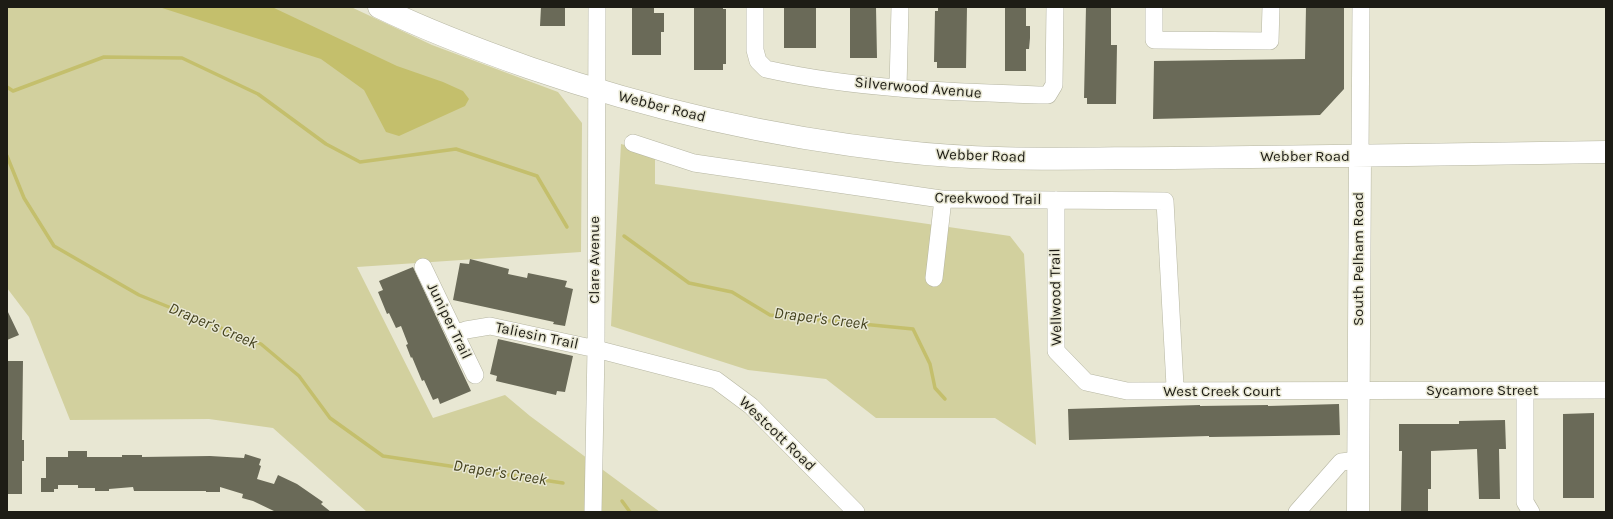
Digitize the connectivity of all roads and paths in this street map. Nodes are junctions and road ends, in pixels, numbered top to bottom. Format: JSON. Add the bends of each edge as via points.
{"nodes":[{"id":1,"x":379,"y":7,"type":"edge"},
{"id":2,"x":597,"y":7,"type":"edge"},
{"id":3,"x":755,"y":7,"type":"edge"},
{"id":4,"x":900,"y":7,"type":"edge"},
{"id":5,"x":1055,"y":7,"type":"edge"},
{"id":6,"x":1154,"y":7,"type":"edge"},
{"id":7,"x":1271,"y":7,"type":"edge"},
{"id":8,"x":1361,"y":7,"type":"edge"},
{"id":9,"x":898,"y":88,"type":"junction"},
{"id":10,"x":596,"y":89,"type":"junction"},
{"id":11,"x":633,"y":143,"type":"dead end"},
{"id":12,"x":1606,"y":152,"type":"edge"},
{"id":13,"x":1360,"y":156,"type":"junction"},
{"id":14,"x":943,"y":199,"type":"junction"},
{"id":15,"x":1056,"y":200,"type":"junction"},
{"id":16,"x":424,"y":267,"type":"dead end"},
{"id":17,"x":934,"y":278,"type":"dead end"},
{"id":18,"x":455,"y":334,"type":"junction"},
{"id":19,"x":596,"y":349,"type":"junction"},
{"id":20,"x":475,"y":375,"type":"dead end"},
{"id":21,"x":1086,"y":382,"type":"joint"},
{"id":22,"x":1175,"y":386,"type":"dead end"},
{"id":23,"x":1606,"y":390,"type":"edge"},
{"id":24,"x":1525,"y":391,"type":"junction"},
{"id":25,"x":1359,"y":392,"type":"junction"},
{"id":26,"x":1358,"y":460,"type":"junction"},
{"id":27,"x":593,"y":512,"type":"edge"},
{"id":28,"x":856,"y":512,"type":"edge"},
{"id":29,"x":1296,"y":512,"type":"edge"},
{"id":30,"x":1358,"y":512,"type":"edge"},
{"id":31,"x":1531,"y":512,"type":"edge"}],
"edges":[{"from":1,"to":10,"type":"main road","name":"Webber Road","via":[[486,52]]},
{"from":2,"to":10,"type":"street","name":"Clare Avenue"},
{"from":3,"to":9,"type":"street","name":"Silverwood Avenue","via":[[755,50],[758,61],[766,69]]},
{"from":4,"to":9,"type":"street"},
{"from":5,"to":9,"type":"street","name":"Silverwood Avenue","via":[[1054,85],[1048,95],[956,93]]},
{"from":6,"to":7,"type":"street","via":[[1154,40],[1270,41]]},
{"from":8,"to":13,"type":"street","name":"South Pelham Road"},
{"from":10,"to":13,"type":"main road","name":"Webber Road","via":[[675,111],[755,129],[900,152],[990,157]]},
{"from":10,"to":19,"type":"street","name":"Clare Avenue"},
{"from":11,"to":14,"type":"street","name":"Creekwood Trail","via":[[694,163]]},
{"from":12,"to":13,"type":"main road","name":"Webber Road"},
{"from":13,"to":25,"type":"main road","name":"South Pelham Road"},
{"from":14,"to":15,"type":"street","name":"Creekwood Trail"},
{"from":14,"to":17,"type":"street"},
{"from":15,"to":21,"type":"street","name":"Wellwood Trail","via":[[1056,351]]},
{"from":15,"to":22,"type":"street","name":"Creekwood Trail","via":[[1165,201]]},
{"from":16,"to":18,"type":"street","name":"Juniper Trail"},
{"from":18,"to":19,"type":"street","name":"Taliesin Trail","via":[[490,326]]},
{"from":18,"to":20,"type":"street","name":"Juniper Trail"},
{"from":19,"to":27,"type":"street","name":"Clare Avenue"},
{"from":19,"to":28,"type":"street","name":"Westcott Road","via":[[716,380],[751,406]]},
{"from":21,"to":25,"type":"street","name":"West Creek Court","via":[[1127,391]]},
{"from":23,"to":24,"type":"street","name":"Sycamore Street"},
{"from":24,"to":25,"type":"street","name":"Sycamore Street"},
{"from":24,"to":31,"type":"street","via":[[1525,502]]},
{"from":25,"to":26,"type":"main road","name":"South Pelham Road"},
{"from":26,"to":29,"type":"street","via":[[1341,462]]},
{"from":26,"to":30,"type":"main road","name":"South Pelham Road"}]}
